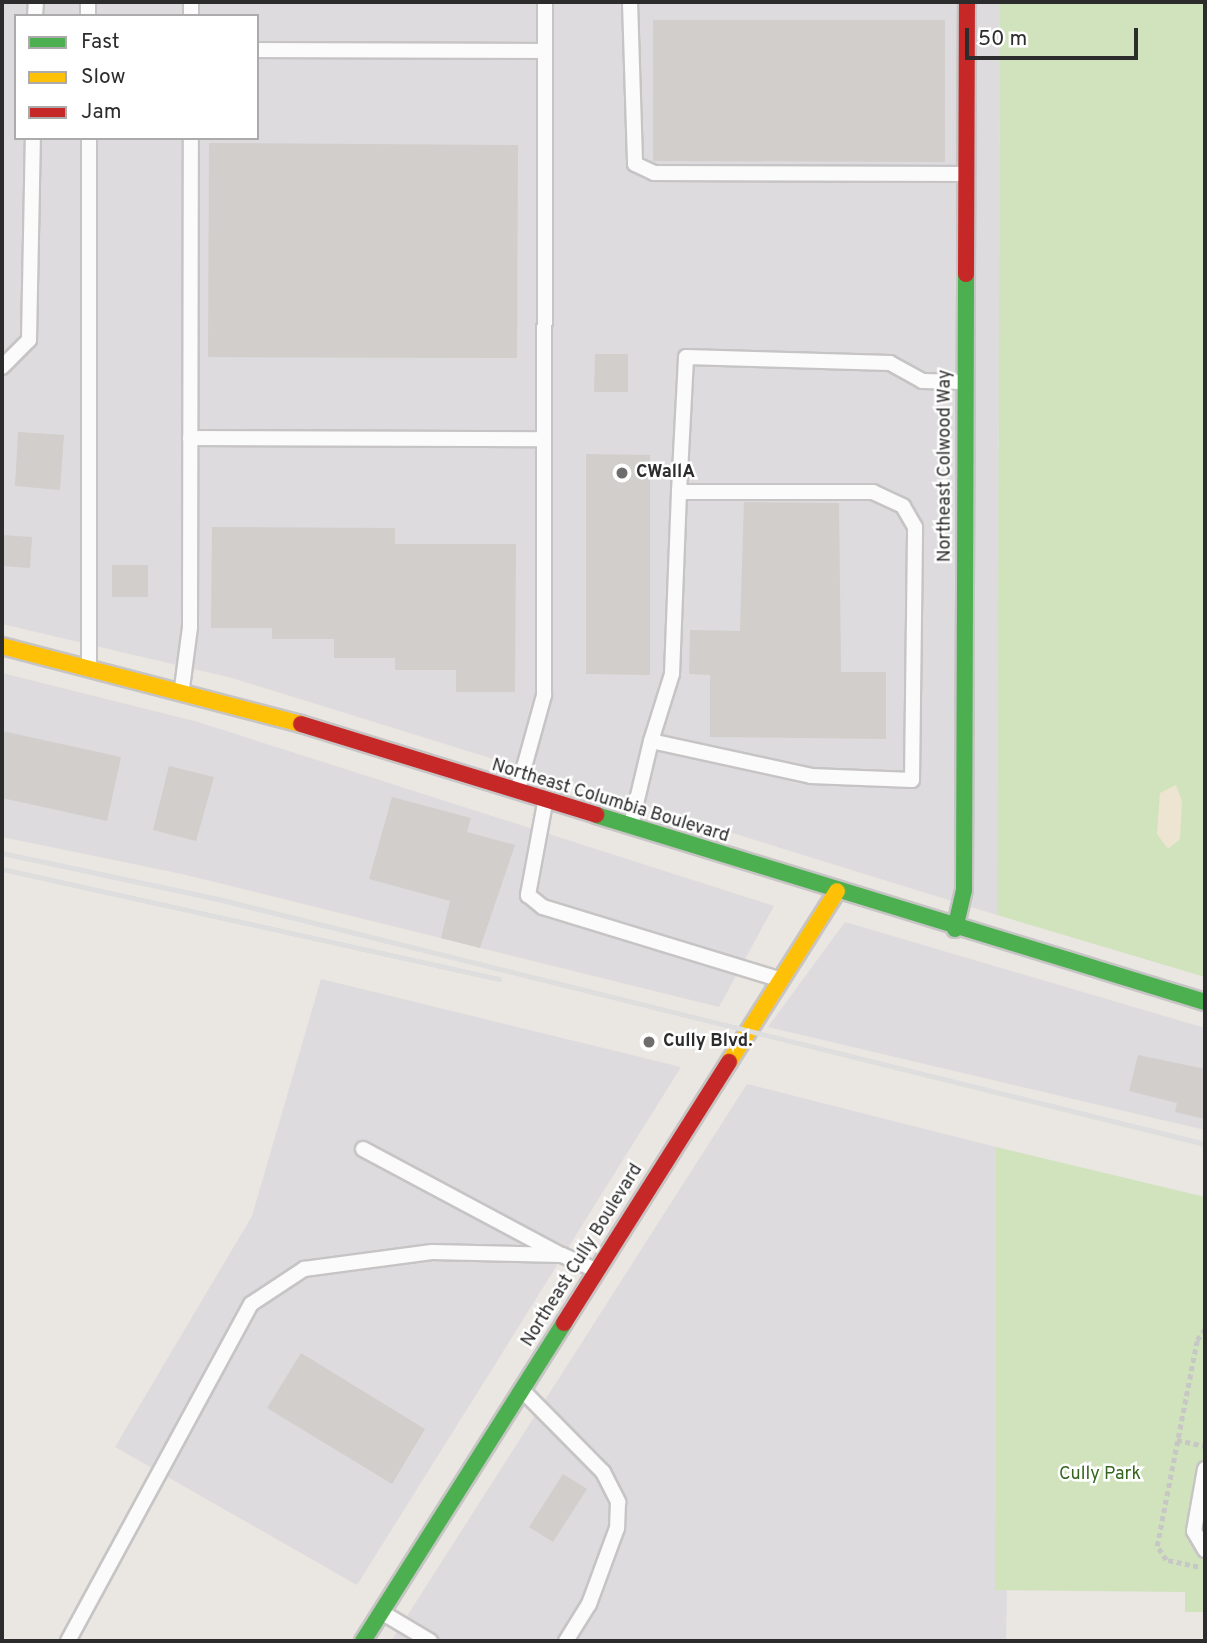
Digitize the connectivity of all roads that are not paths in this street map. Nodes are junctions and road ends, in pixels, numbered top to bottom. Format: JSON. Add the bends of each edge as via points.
{"nodes":[{"id":1,"x":545,"y":2,"type":"edge"},
{"id":2,"x":630,"y":2,"type":"edge"},
{"id":3,"x":967,"y":2,"type":"edge"},
{"id":4,"x":259,"y":50,"type":"edge"},
{"id":5,"x":545,"y":51,"type":"junction"},
{"id":6,"x":33,"y":140,"type":"edge"},
{"id":7,"x":89,"y":140,"type":"edge"},
{"id":8,"x":191,"y":140,"type":"edge"},
{"id":9,"x":965,"y":174,"type":"junction"},
{"id":10,"x":2,"y":367,"type":"edge"},
{"id":11,"x":965,"y":382,"type":"junction"},
{"id":12,"x":190,"y":438,"type":"junction"},
{"id":13,"x":544,"y":439,"type":"junction"},
{"id":14,"x":679,"y":492,"type":"junction"},
{"id":15,"x":2,"y":646,"type":"edge"},
{"id":16,"x":89,"y":665,"type":"junction"},
{"id":17,"x":182,"y":688,"type":"junction"},
{"id":18,"x":651,"y":741,"type":"junction"},
{"id":19,"x":517,"y":794,"type":"junction"},
{"id":20,"x":545,"y":803,"type":"junction"},
{"id":21,"x":630,"y":830,"type":"junction"},
{"id":22,"x":837,"y":891,"type":"junction"},
{"id":23,"x":955,"y":929,"type":"junction"},
{"id":24,"x":780,"y":980,"type":"junction"},
{"id":25,"x":1205,"y":1002,"type":"edge"},
{"id":26,"x":363,"y":1149,"type":"dead end"},
{"id":27,"x":562,"y":1255,"type":"junction"},
{"id":28,"x":597,"y":1270,"type":"junction"},
{"id":29,"x":522,"y":1390,"type":"junction"},
{"id":30,"x":1205,"y":1469,"type":"edge"},
{"id":31,"x":1205,"y":1550,"type":"edge"},
{"id":32,"x":381,"y":1612,"type":"junction"},
{"id":33,"x":68,"y":1641,"type":"edge"},
{"id":34,"x":363,"y":1641,"type":"edge"},
{"id":35,"x":430,"y":1641,"type":"edge"},
{"id":36,"x":566,"y":1641,"type":"edge"}],
"edges":[{"from":1,"to":5,"type":"lane"},
{"from":2,"to":9,"type":"lane","via":[[635,164],[654,173]]},
{"from":3,"to":9,"type":"street","name":"Northeast Colwood Way"},
{"from":4,"to":5,"type":"lane"},
{"from":5,"to":13,"type":"lane"},
{"from":6,"to":10,"type":"lane","via":[[29,340]]},
{"from":7,"to":16,"type":"lane"},
{"from":8,"to":12,"type":"lane"},
{"from":9,"to":11,"type":"street","name":"Northeast Colwood Way"},
{"from":11,"to":14,"type":"lane","via":[[922,381],[890,363],[686,357]]},
{"from":11,"to":23,"type":"street","name":"Northeast Colwood Way","via":[[964,890]]},
{"from":12,"to":13,"type":"lane"},
{"from":12,"to":17,"type":"lane","via":[[190,627]]},
{"from":13,"to":19,"type":"lane","via":[[544,695]]},
{"from":14,"to":18,"type":"lane","via":[[672,674]]},
{"from":14,"to":18,"type":"lane","via":[[873,492],[912,515],[912,780],[811,776]]},
{"from":15,"to":16,"type":"street","name":"Northeast Columbia Boulevard"},
{"from":16,"to":17,"type":"street","name":"Northeast Columbia Boulevard"},
{"from":17,"to":19,"type":"street","name":"Northeast Columbia Boulevard"},
{"from":18,"to":21,"type":"lane"},
{"from":19,"to":20,"type":"street","name":"Northeast Columbia Boulevard"},
{"from":20,"to":21,"type":"street","name":"Northeast Columbia Boulevard"},
{"from":20,"to":24,"type":"lane","via":[[528,895],[543,907]]},
{"from":21,"to":22,"type":"street","name":"Northeast Columbia Boulevard"},
{"from":22,"to":23,"type":"street","name":"Northeast Columbia Boulevard"},
{"from":22,"to":24,"type":"street","name":"Northeast Cully Boulevard"},
{"from":23,"to":25,"type":"street","name":"Northeast Columbia Boulevard"},
{"from":24,"to":28,"type":"street","name":"Northeast Cully Boulevard"},
{"from":26,"to":27,"type":"lane"},
{"from":27,"to":28,"type":"lane"},
{"from":27,"to":33,"type":"lane","via":[[432,1252],[304,1269],[251,1304]]},
{"from":28,"to":29,"type":"street","name":"Northeast Cully Boulevard"},
{"from":29,"to":32,"type":"street","name":"Northeast Cully Boulevard"},
{"from":29,"to":36,"type":"lane","via":[[603,1472],[618,1502],[617,1528],[589,1604]]},
{"from":30,"to":31,"type":"lane","via":[[1194,1531]]},
{"from":32,"to":34,"type":"street","name":"Northeast Cully Boulevard"},
{"from":32,"to":35,"type":"lane"}]}
